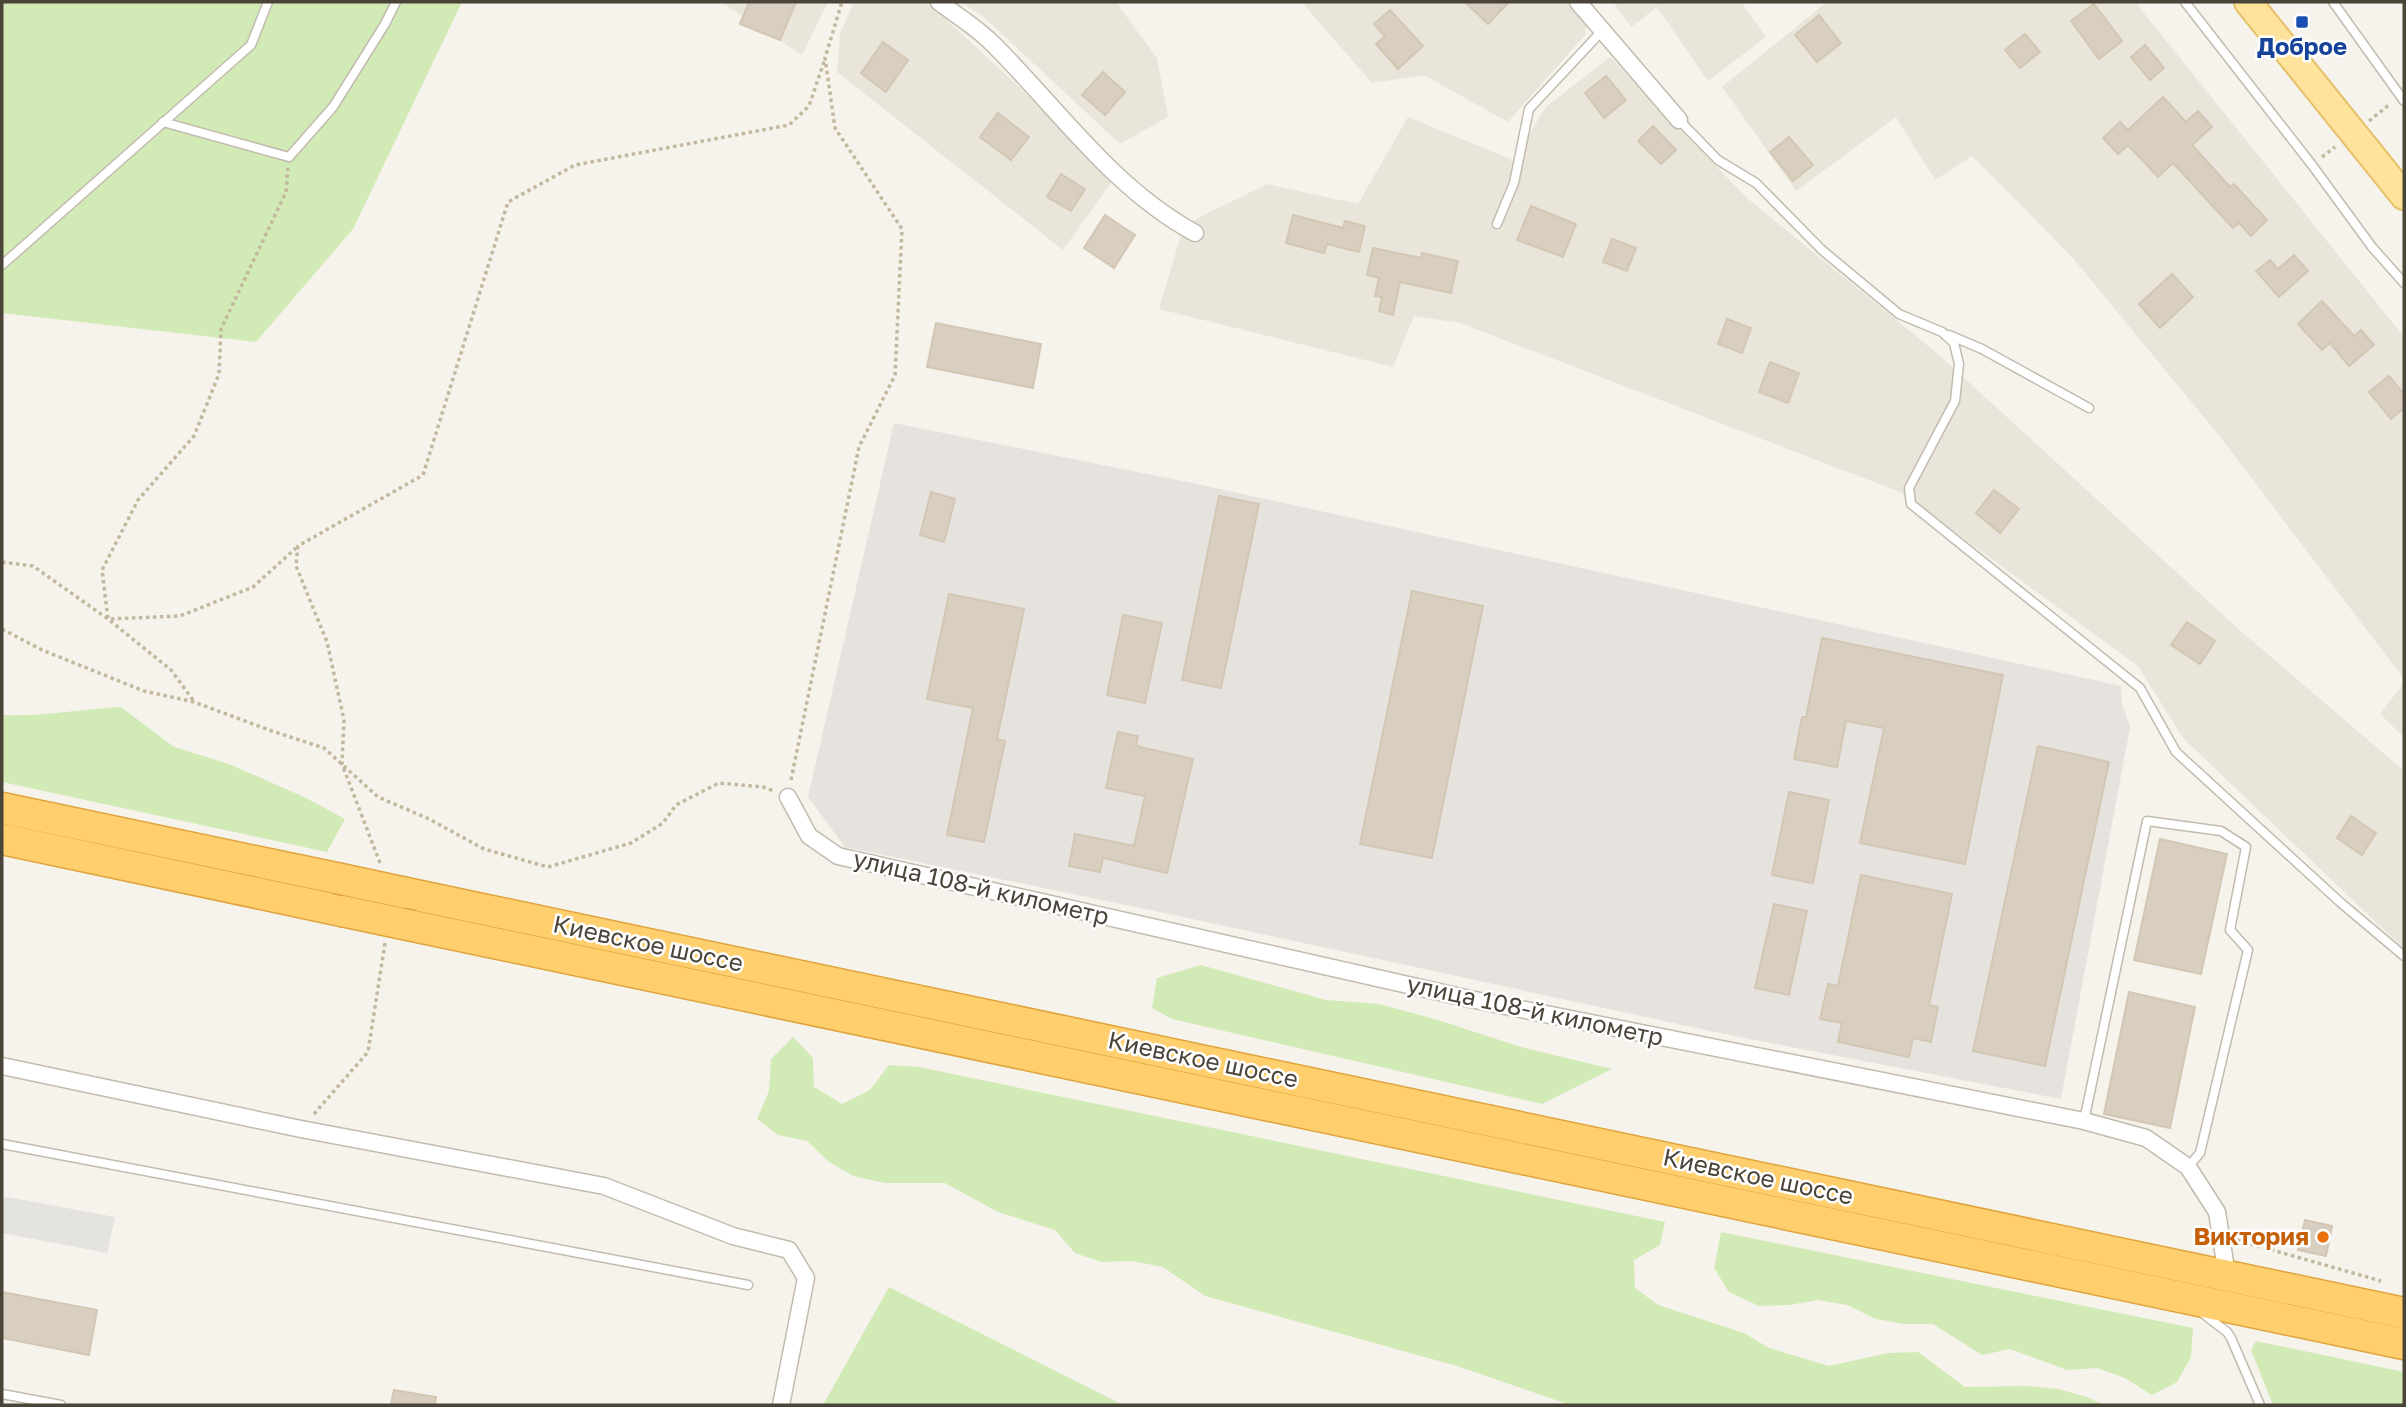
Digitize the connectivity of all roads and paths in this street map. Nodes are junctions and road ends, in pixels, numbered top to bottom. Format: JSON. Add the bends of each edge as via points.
{"nodes":[{"id":1,"x":268,"y":2,"type":"edge"},
{"id":2,"x":396,"y":2,"type":"edge"},
{"id":3,"x":842,"y":2,"type":"edge"},
{"id":4,"x":939,"y":2,"type":"edge"},
{"id":5,"x":1578,"y":2,"type":"edge"},
{"id":6,"x":2185,"y":2,"type":"edge"},
{"id":7,"x":2248,"y":2,"type":"edge"},
{"id":8,"x":2333,"y":2,"type":"edge"},
{"id":9,"x":1601,"y":32,"type":"junction"},
{"id":10,"x":825,"y":58,"type":"junction"},
{"id":11,"x":2404,"y":101,"type":"edge"},
{"id":12,"x":1679,"y":120,"type":"joint"},
{"id":13,"x":163,"y":122,"type":"junction"},
{"id":14,"x":289,"y":157,"type":"junction"},
{"id":15,"x":2404,"y":196,"type":"edge"},
{"id":16,"x":1497,"y":224,"type":"dead end"},
{"id":17,"x":1195,"y":233,"type":"dead end"},
{"id":18,"x":2,"y":265,"type":"edge"},
{"id":19,"x":2404,"y":283,"type":"edge"},
{"id":20,"x":1942,"y":332,"type":"junction"},
{"id":21,"x":2089,"y":408,"type":"dead end"},
{"id":22,"x":298,"y":546,"type":"junction"},
{"id":23,"x":2,"y":562,"type":"edge"},
{"id":24,"x":108,"y":620,"type":"junction"},
{"id":25,"x":2,"y":629,"type":"edge"},
{"id":26,"x":194,"y":702,"type":"junction"},
{"id":27,"x":342,"y":764,"type":"junction"},
{"id":28,"x":788,"y":797,"type":"junction"},
{"id":29,"x":2,"y":808,"type":"edge"},
{"id":30,"x":2,"y":839,"type":"edge"},
{"id":31,"x":383,"y":874,"type":"dead end"},
{"id":32,"x":385,"y":937,"type":"dead end"},
{"id":33,"x":2404,"y":957,"type":"edge"},
{"id":34,"x":2,"y":1066,"type":"edge"},
{"id":35,"x":2084,"y":1121,"type":"junction"},
{"id":36,"x":301,"y":1129,"type":"junction"},
{"id":37,"x":2,"y":1144,"type":"edge"},
{"id":38,"x":2188,"y":1167,"type":"junction"},
{"id":39,"x":2221,"y":1236,"type":"junction"},
{"id":40,"x":2227,"y":1275,"type":"junction"},
{"id":41,"x":748,"y":1285,"type":"dead end"},
{"id":42,"x":2391,"y":1285,"type":"dead end"},
{"id":43,"x":2175,"y":1296,"type":"junction"},
{"id":44,"x":2404,"y":1313,"type":"edge"},
{"id":45,"x":2404,"y":1344,"type":"edge"},
{"id":46,"x":2,"y":1394,"type":"edge"},
{"id":47,"x":61,"y":1405,"type":"edge"},
{"id":48,"x":781,"y":1405,"type":"edge"},
{"id":49,"x":2260,"y":1405,"type":"edge"}],
"edges":[{"from":1,"to":13,"type":"lane","via":[[251,45]]},
{"from":2,"to":14,"type":"lane","via":[[333,107]]},
{"from":3,"to":10,"type":"path"},
{"from":4,"to":17,"type":"street","via":[[989,40],[1105,165],[1167,218]]},
{"from":5,"to":9,"type":"street"},
{"from":6,"to":19,"type":"lane"},
{"from":7,"to":15,"type":"main road"},
{"from":8,"to":11,"type":"lane"},
{"from":9,"to":12,"type":"street"},
{"from":9,"to":16,"type":"lane","via":[[1529,109],[1514,183]]},
{"from":10,"to":22,"type":"path","via":[[809,106],[789,125],[575,165],[509,202],[423,475]]},
{"from":10,"to":28,"type":"path","via":[[835,128],[901,229],[895,374],[859,447]]},
{"from":12,"to":20,"type":"lane","via":[[1718,160],[1756,183],[1822,250],[1899,314]]},
{"from":13,"to":14,"type":"lane"},
{"from":13,"to":18,"type":"lane"},
{"from":14,"to":24,"type":"path","via":[[286,192],[221,329],[219,374],[194,436],[138,500],[102,570]]},
{"from":20,"to":21,"type":"lane"},
{"from":20,"to":33,"type":"lane","via":[[1954,343],[1959,365],[1955,401],[1909,488],[1911,504],[2140,688],[2176,752]]},
{"from":22,"to":24,"type":"path","via":[[253,587],[192,612]]},
{"from":22,"to":27,"type":"path","via":[[296,566],[327,642],[344,720]]},
{"from":23,"to":24,"type":"path","via":[[33,566]]},
{"from":24,"to":26,"type":"path","via":[[171,670]]},
{"from":25,"to":26,"type":"path","via":[[144,691]]},
{"from":26,"to":27,"type":"path","via":[[324,748]]},
{"from":27,"to":28,"type":"path","via":[[378,797],[484,849],[548,867],[631,843],[663,823],[676,805],[719,783],[763,787]]},
{"from":27,"to":31,"type":"path"},
{"from":28,"to":35,"type":"street","name":"улица 108-й километр","via":[[809,836],[838,856],[1470,999]]},
{"from":29,"to":40,"type":"highway","name":"Киевское шоссе","bridge":true},
{"from":30,"to":43,"type":"highway","name":"Киевское шоссе","bridge":true},
{"from":32,"to":36,"type":"path","via":[[368,1052]]},
{"from":34,"to":36,"type":"street"},
{"from":35,"to":38,"type":"street","name":"улица 108-й километр","via":[[2146,1138]]},
{"from":35,"to":38,"type":"lane","via":[[2147,821],[2221,831],[2246,847],[2230,930],[2248,950],[2200,1153]]},
{"from":36,"to":48,"type":"street","via":[[604,1186],[733,1236],[789,1250],[806,1278]]},
{"from":37,"to":41,"type":"lane"},
{"from":38,"to":39,"type":"street","name":"улица 108-й километр","via":[[2217,1212]]},
{"from":39,"to":40,"type":"street","name":"улица 108-й километр"},
{"from":39,"to":42,"type":"path"},
{"from":40,"to":44,"type":"highway","name":"Киевское шоссе"},
{"from":43,"to":45,"type":"highway","name":"Киевское шоссе"},
{"from":43,"to":49,"type":"lane","via":[[2227,1332]]},
{"from":46,"to":47,"type":"lane"}]}
